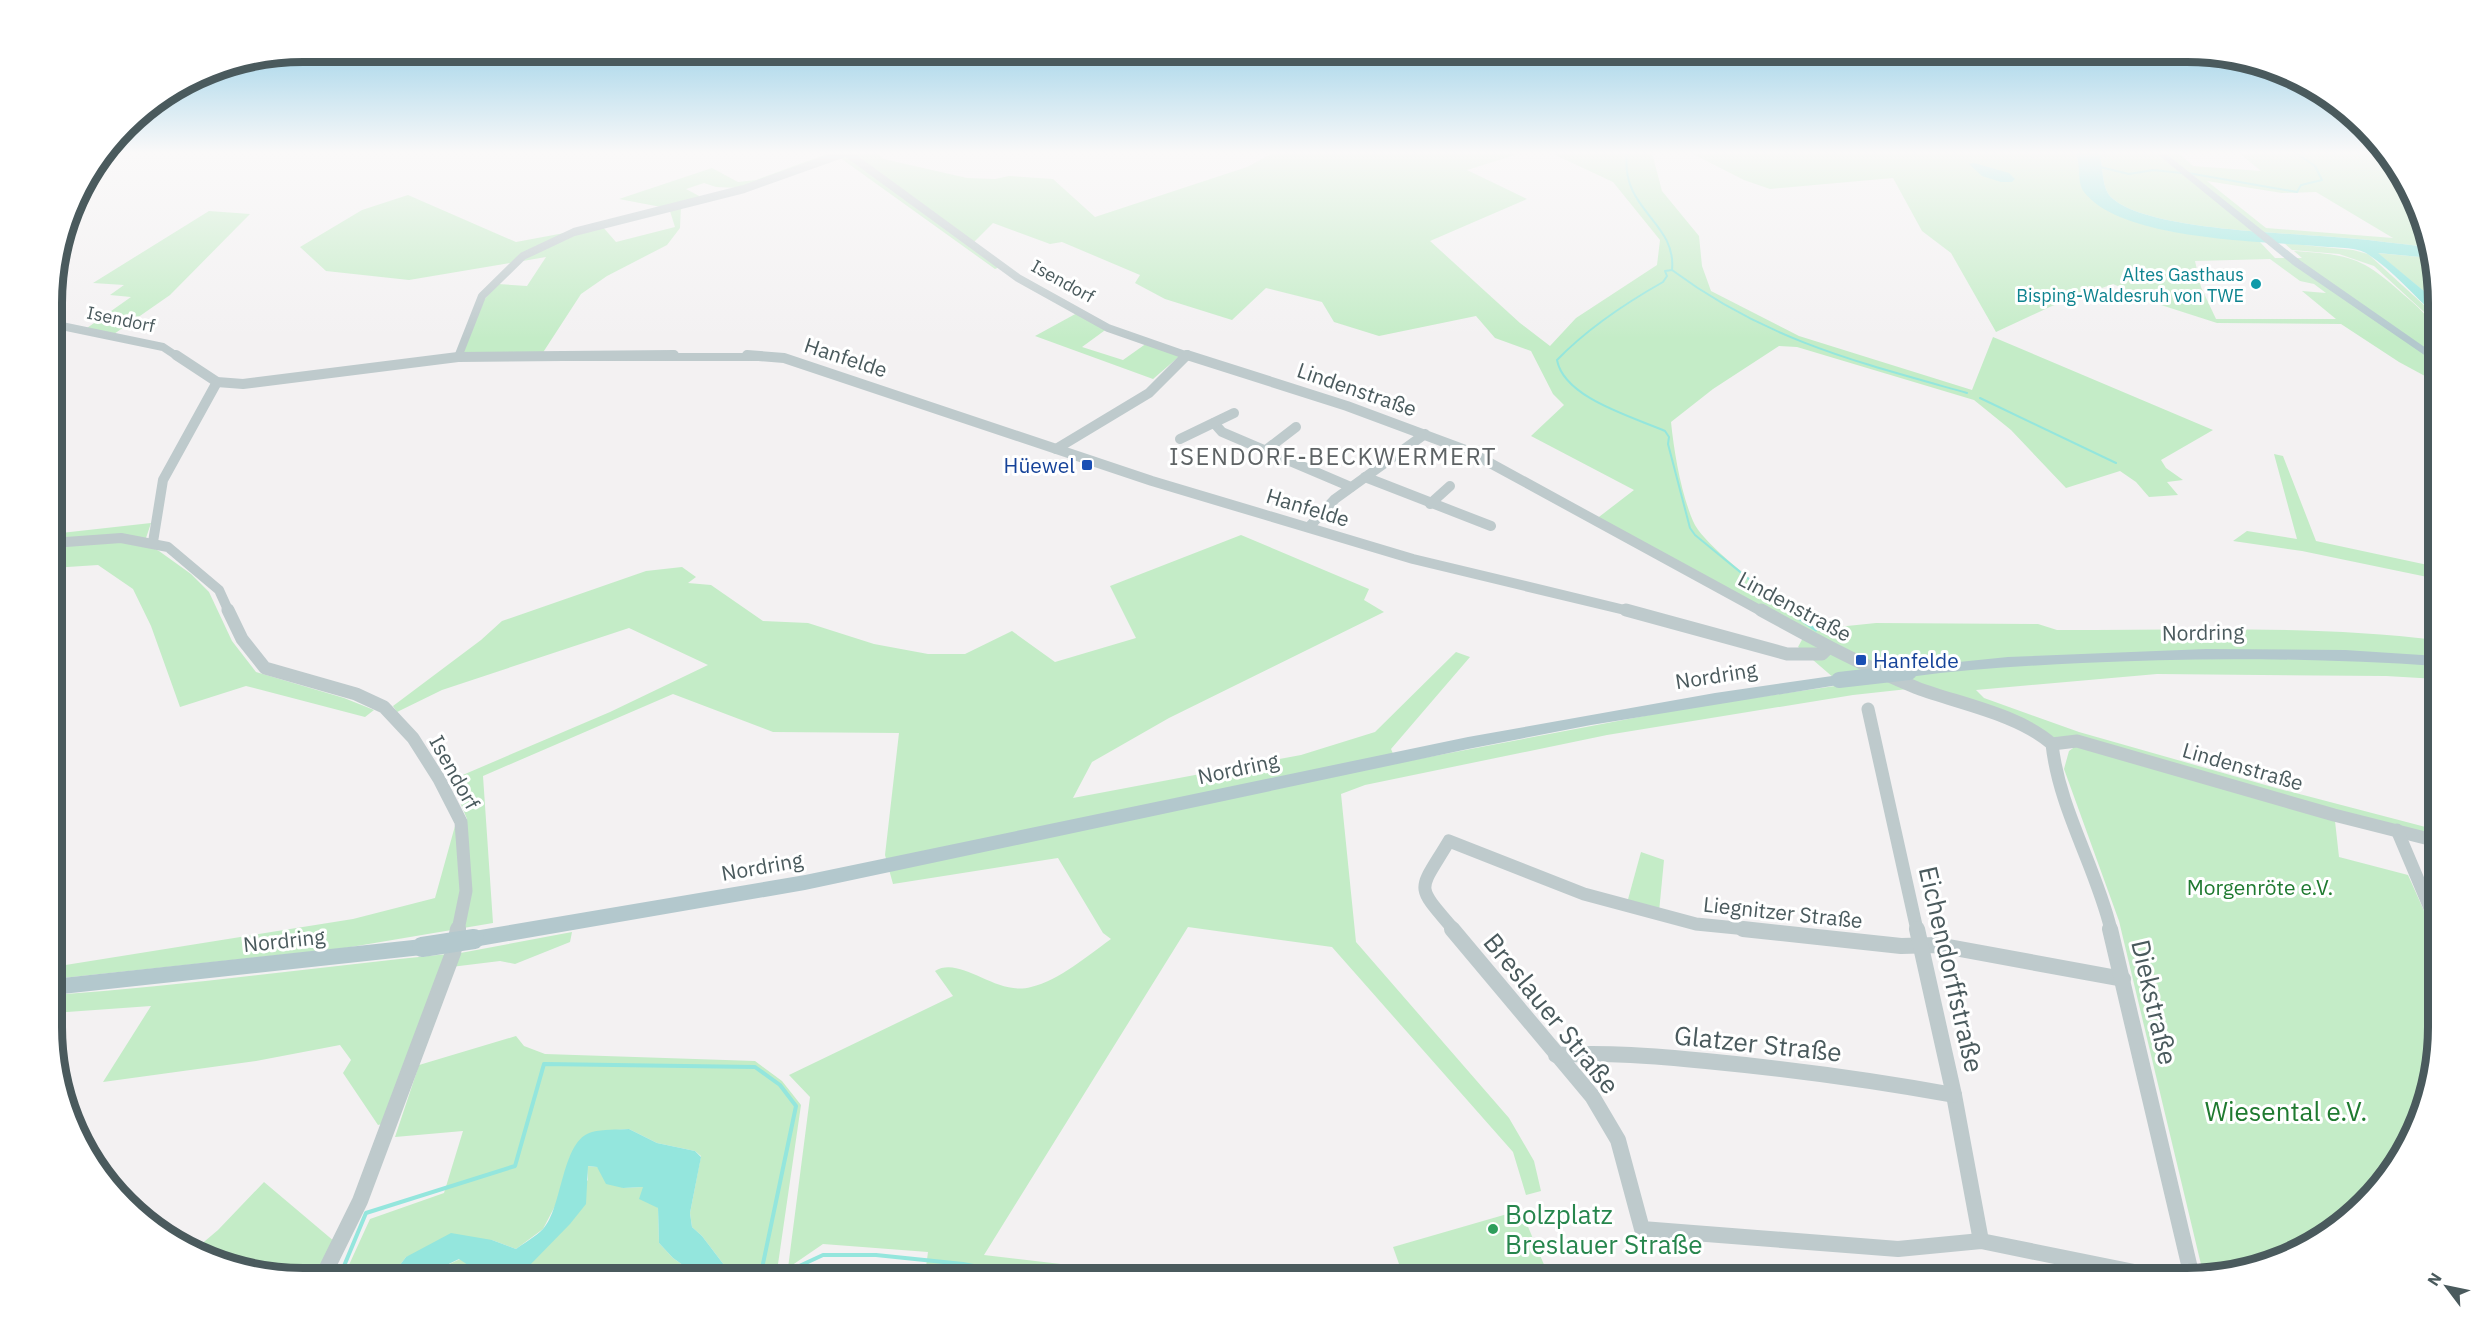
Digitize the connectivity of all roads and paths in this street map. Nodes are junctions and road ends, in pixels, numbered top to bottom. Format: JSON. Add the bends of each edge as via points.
{"nodes":[{"id":1,"x":641,"y":215,"type":"edge"},
{"id":2,"x":931,"y":215,"type":"edge"},
{"id":3,"x":2237,"y":215,"type":"edge"},
{"id":4,"x":62,"y":326,"type":"edge"},
{"id":5,"x":2428,"y":354,"type":"edge"},
{"id":6,"x":1187,"y":355,"type":"junction"},
{"id":7,"x":458,"y":357,"type":"junction"},
{"id":8,"x":217,"y":382,"type":"junction"},
{"id":9,"x":1234,"y":413,"type":"dead end"},
{"id":10,"x":1214,"y":423,"type":"junction"},
{"id":11,"x":1296,"y":427,"type":"dead end"},
{"id":12,"x":1425,"y":434,"type":"junction"},
{"id":13,"x":1180,"y":439,"type":"dead end"},
{"id":14,"x":1056,"y":448,"type":"junction"},
{"id":15,"x":1266,"y":450,"type":"junction"},
{"id":16,"x":1365,"y":477,"type":"junction"},
{"id":17,"x":1450,"y":486,"type":"dead end"},
{"id":18,"x":1351,"y":487,"type":"junction"},
{"id":19,"x":1430,"y":504,"type":"junction"},
{"id":20,"x":1491,"y":526,"type":"dead end"},
{"id":21,"x":1309,"y":528,"type":"junction"},
{"id":22,"x":62,"y":542,"type":"edge"},
{"id":23,"x":153,"y":542,"type":"junction"},
{"id":24,"x":1828,"y":648,"type":"junction"},
{"id":25,"x":2428,"y":661,"type":"edge"},
{"id":26,"x":1868,"y":709,"type":"dead end"},
{"id":27,"x":2052,"y":744,"type":"junction"},
{"id":28,"x":2397,"y":830,"type":"junction"},
{"id":29,"x":2428,"y":838,"type":"edge"},
{"id":30,"x":1449,"y":841,"type":"joint"},
{"id":31,"x":2428,"y":903,"type":"edge"},
{"id":32,"x":1920,"y":945,"type":"junction"},
{"id":33,"x":2123,"y":979,"type":"junction"},
{"id":34,"x":62,"y":986,"type":"edge"},
{"id":35,"x":1556,"y":1055,"type":"junction"},
{"id":36,"x":1954,"y":1095,"type":"junction"},
{"id":37,"x":1981,"y":1241,"type":"junction"},
{"id":38,"x":327,"y":1268,"type":"edge"},
{"id":39,"x":2111,"y":1268,"type":"edge"},
{"id":40,"x":2190,"y":1268,"type":"edge"}],
"edges":[{"from":1,"to":7,"type":"street","name":"Isendorf","via":[[574,232],[523,256],[482,296]]},
{"from":2,"to":6,"type":"street","name":"Isendorf","via":[[1018,278],[1119,333]]},
{"from":3,"to":5,"type":"main road","via":[[2297,263]]},
{"from":4,"to":8,"type":"street","name":"Isendorf","via":[[164,347]]},
{"from":6,"to":12,"type":"street","name":"Lindenstraße"},
{"from":6,"to":14,"type":"street","via":[[1149,393]]},
{"from":7,"to":8,"type":"street","via":[[243,384]]},
{"from":7,"to":14,"type":"street","name":"Hanfelde","via":[[784,358]]},
{"from":8,"to":23,"type":"street","via":[[163,480]]},
{"from":9,"to":10,"type":"street"},
{"from":10,"to":13,"type":"street"},
{"from":10,"to":15,"type":"street","via":[[1222,432]]},
{"from":11,"to":15,"type":"street"},
{"from":12,"to":16,"type":"street"},
{"from":12,"to":24,"type":"street","name":"Lindenstraße","via":[[1492,462]]},
{"from":14,"to":21,"type":"street","name":"Hanfelde"},
{"from":15,"to":18,"type":"street"},
{"from":16,"to":18,"type":"street"},
{"from":16,"to":19,"type":"street"},
{"from":17,"to":19,"type":"street"},
{"from":18,"to":21,"type":"street"},
{"from":19,"to":20,"type":"street"},
{"from":21,"to":24,"type":"street","name":"Hanfelde","via":[[1413,559],[1652,616],[1787,654],[1822,654]]},
{"from":22,"to":23,"type":"street","name":"Isendorf","via":[[121,538]]},
{"from":23,"to":38,"type":"street","name":"Isendorf","via":[[204,574],[219,590],[242,639],[265,668],[356,694],[384,707],[413,738],[460,822],[466,891],[453,952],[360,1202]]},
{"from":24,"to":27,"type":"street","name":"Lindenstraße","via":[[1917,688],[2036,730]]},
{"from":25,"to":34,"type":"main road","name":"Nordring","bridge":true,"via":[[2320,654],[2197,653],[2015,662],[1839,680],[1614,715],[848,874],[474,939]]},
{"from":26,"to":32,"type":"street","name":"Eichendorffstraße"},
{"from":27,"to":28,"type":"street","name":"Lindenstraße","via":[[2077,741]]},
{"from":27,"to":33,"type":"street","name":"Diekstraße","via":[[2055,772],[2103,897]]},
{"from":28,"to":29,"type":"street","name":"Lindenstraße"},
{"from":28,"to":31,"type":"street"},
{"from":30,"to":32,"type":"street","name":"Liegnitzer Straße","via":[[1584,894],[1696,924]]},
{"from":30,"to":35,"type":"street","name":"Breslauer Straße","via":[[1424,883],[1424,895]]},
{"from":32,"to":33,"type":"street","name":"Liegnitzer Straße","via":[[2013,957]]},
{"from":32,"to":36,"type":"street","name":"Eichendorffstraße"},
{"from":33,"to":40,"type":"street","name":"Diekstraße"},
{"from":35,"to":36,"type":"street","name":"Glatzer Straße","via":[[1605,1052],[1761,1066],[1855,1077]]},
{"from":35,"to":37,"type":"street","name":"Breslauer Straße","via":[[1592,1096],[1618,1140],[1642,1229],[1898,1249]]},
{"from":36,"to":37,"type":"street","name":"Eichendorffstraße"},
{"from":37,"to":39,"type":"street"}]}
